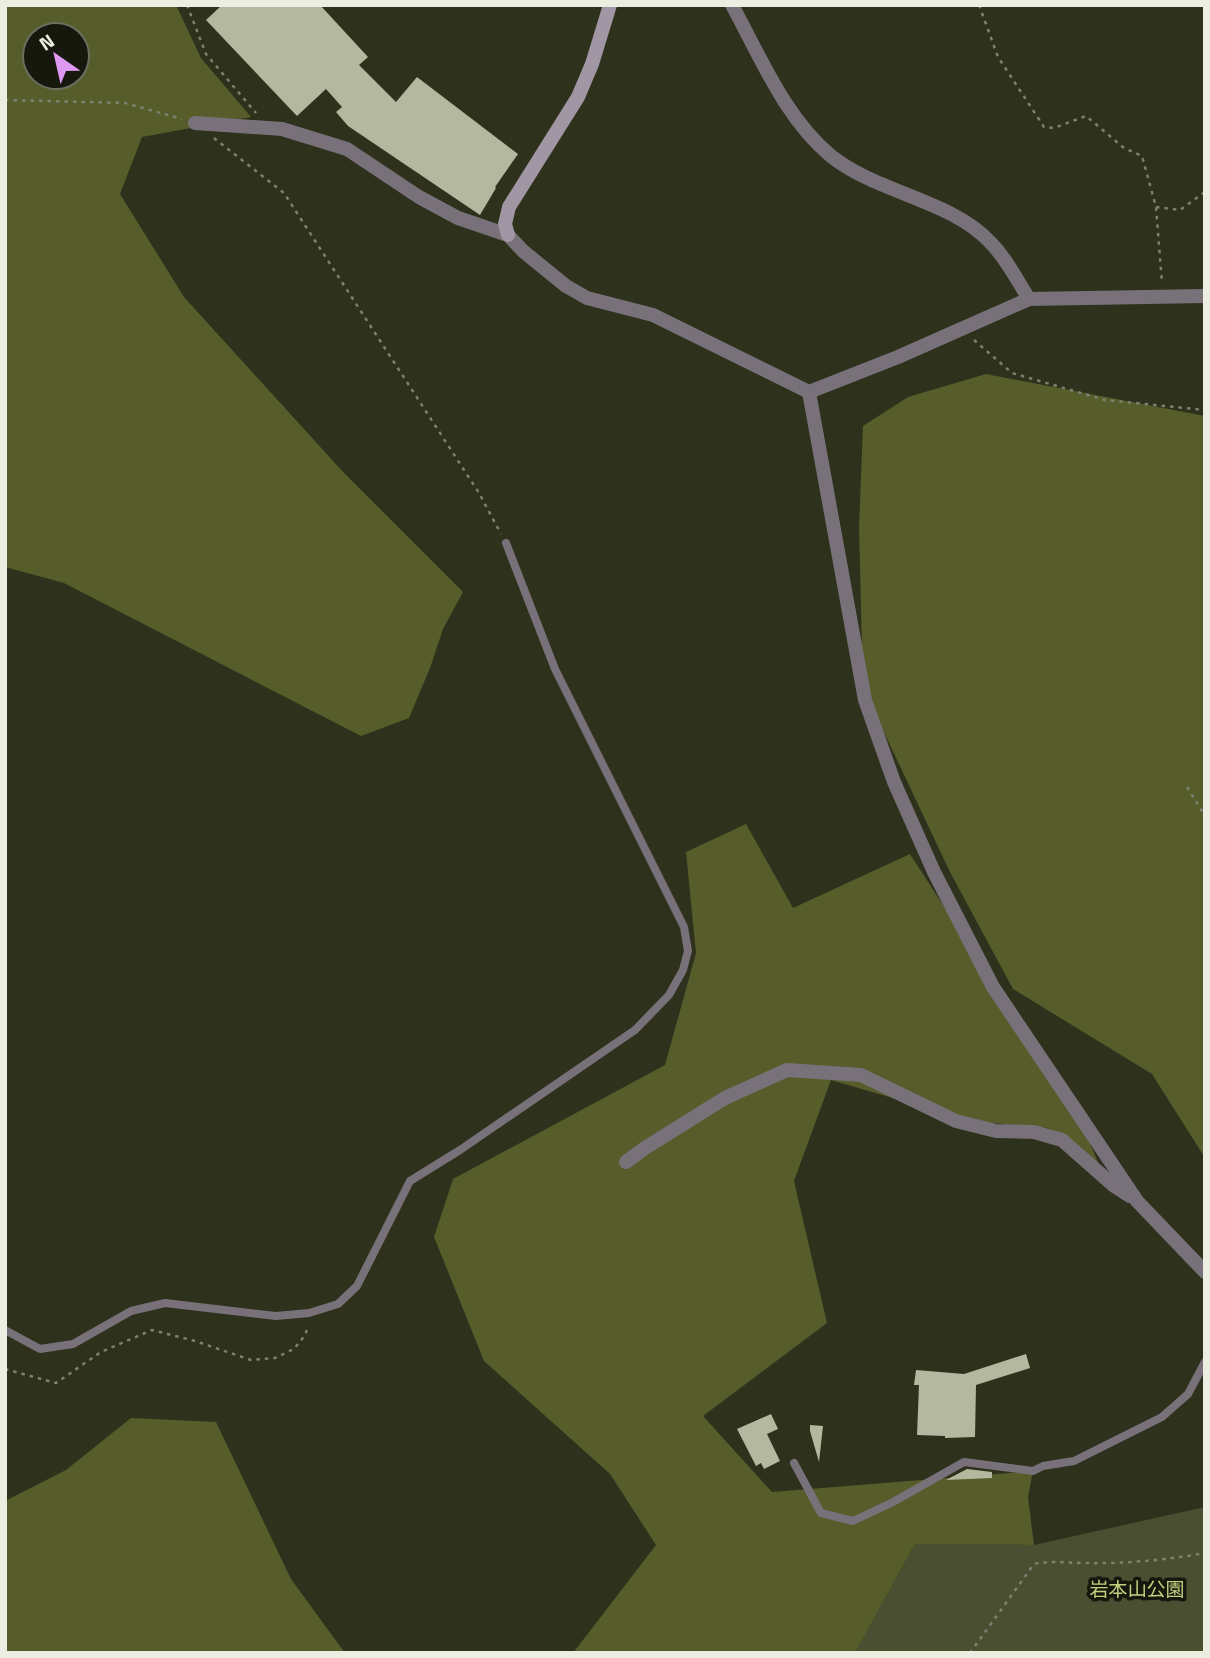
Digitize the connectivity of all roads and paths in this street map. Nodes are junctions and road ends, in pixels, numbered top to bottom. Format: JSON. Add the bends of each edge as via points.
{"nodes":[{"id":1,"x":187,"y":5,"type":"edge"},
{"id":2,"x":610,"y":5,"type":"edge"},
{"id":3,"x":732,"y":5,"type":"edge"},
{"id":4,"x":979,"y":5,"type":"edge"},
{"id":5,"x":5,"y":100,"type":"edge"},
{"id":6,"x":195,"y":123,"type":"junction"},
{"id":7,"x":269,"y":129,"type":"junction"},
{"id":8,"x":1205,"y":192,"type":"edge"},
{"id":9,"x":1156,"y":207,"type":"junction"},
{"id":10,"x":508,"y":235,"type":"junction"},
{"id":11,"x":1162,"y":296,"type":"junction"},
{"id":12,"x":1205,"y":296,"type":"edge"},
{"id":13,"x":1029,"y":299,"type":"junction"},
{"id":14,"x":961,"y":328,"type":"junction"},
{"id":15,"x":809,"y":392,"type":"junction"},
{"id":16,"x":1205,"y":410,"type":"edge"},
{"id":17,"x":506,"y":543,"type":"joint"},
{"id":18,"x":1187,"y":787,"type":"dead end"},
{"id":19,"x":1205,"y":816,"type":"edge"},
{"id":20,"x":626,"y":1162,"type":"dead end"},
{"id":21,"x":1137,"y":1201,"type":"junction"},
{"id":22,"x":1205,"y":1272,"type":"edge"},
{"id":23,"x":309,"y":1313,"type":"junction"},
{"id":24,"x":5,"y":1330,"type":"edge"},
{"id":25,"x":1205,"y":1362,"type":"edge"},
{"id":26,"x":5,"y":1369,"type":"edge"},
{"id":27,"x":794,"y":1463,"type":"dead end"},
{"id":28,"x":1205,"y":1553,"type":"edge"},
{"id":29,"x":970,"y":1653,"type":"edge"}],
"edges":[{"from":1,"to":7,"type":"path","via":[[206,54]]},
{"from":2,"to":10,"type":"street","via":[[578,97],[509,206]]},
{"from":3,"to":13,"type":"street","via":[[812,139],[862,177],[959,218],[990,241]]},
{"from":4,"to":9,"type":"path","via":[[998,58],[1044,127],[1054,128],[1086,116],[1124,148],[1142,156]]},
{"from":5,"to":6,"type":"path","via":[[125,103]]},
{"from":6,"to":7,"type":"street"},
{"from":6,"to":17,"type":"path","via":[[284,192],[479,493]]},
{"from":7,"to":10,"type":"street","via":[[347,149],[458,218]]},
{"from":8,"to":9,"type":"path","via":[[1180,211]]},
{"from":9,"to":11,"type":"path"},
{"from":10,"to":15,"type":"street","via":[[566,286],[587,298],[653,314]]},
{"from":11,"to":12,"type":"street"},
{"from":11,"to":13,"type":"street"},
{"from":13,"to":14,"type":"street"},
{"from":14,"to":15,"type":"street"},
{"from":14,"to":16,"type":"path","via":[[1012,373],[1105,400]]},
{"from":15,"to":21,"type":"street","via":[[865,700],[894,782],[993,987]]},
{"from":17,"to":23,"type":"lane","via":[[555,668],[679,917],[688,951],[669,995],[635,1030],[410,1181],[357,1286],[338,1304]]},
{"from":18,"to":19,"type":"path"},
{"from":20,"to":21,"type":"street","via":[[725,1098],[787,1070],[799,1070],[861,1075],[956,1121],[1062,1140]]},
{"from":21,"to":22,"type":"street"},
{"from":23,"to":24,"type":"lane","via":[[276,1316],[165,1303],[131,1311],[73,1344],[40,1349]]},
{"from":23,"to":26,"type":"path","via":[[306,1334],[295,1349],[275,1358],[251,1360],[152,1330],[101,1352],[55,1383]]},
{"from":25,"to":27,"type":"lane","via":[[1188,1394],[1162,1418],[1074,1461],[1033,1471],[964,1462],[853,1521],[821,1513]]},
{"from":28,"to":29,"type":"path","via":[[1034,1564]]}]}
